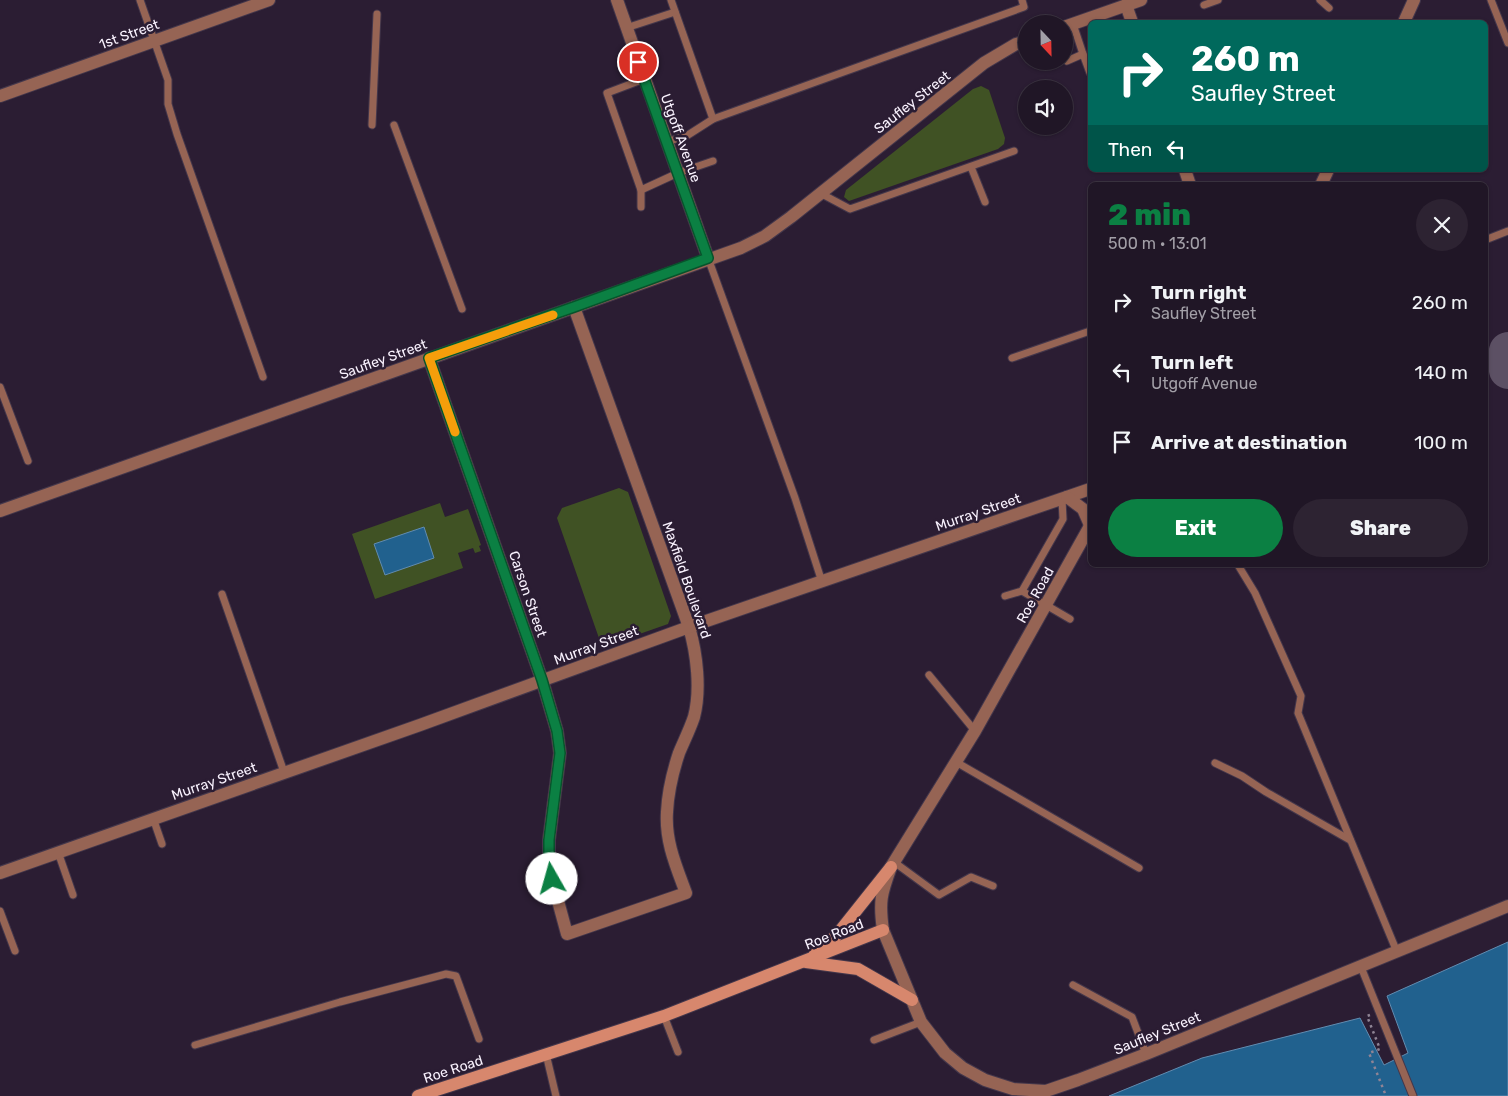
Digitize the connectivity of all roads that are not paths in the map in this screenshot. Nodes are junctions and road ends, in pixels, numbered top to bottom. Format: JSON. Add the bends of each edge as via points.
{"nodes":[{"id":1,"x":140,"y":0,"type":"edge"},
{"id":2,"x":268,"y":0,"type":"edge"},
{"id":3,"x":617,"y":0,"type":"edge"},
{"id":4,"x":671,"y":0,"type":"edge"},
{"id":5,"x":1022,"y":0,"type":"edge"},
{"id":6,"x":1141,"y":0,"type":"edge"},
{"id":7,"x":1218,"y":0,"type":"edge"},
{"id":8,"x":1320,"y":0,"type":"edge"},
{"id":9,"x":1414,"y":0,"type":"edge"},
{"id":10,"x":1491,"y":0,"type":"edge"},
{"id":11,"x":1126,"y":5,"type":"junction"},
{"id":12,"x":1204,"y":5,"type":"dead end"},
{"id":13,"x":1329,"y":8,"type":"dead end"},
{"id":14,"x":675,"y":12,"type":"junction"},
{"id":15,"x":377,"y":14,"type":"dead end"},
{"id":16,"x":1131,"y":20,"type":"edge"},
{"id":17,"x":1405,"y":20,"type":"edge"},
{"id":18,"x":1073,"y":24,"type":"edge"},
{"id":19,"x":626,"y":28,"type":"junction"},
{"id":20,"x":1073,"y":35,"type":"edge"},
{"id":21,"x":154,"y":40,"type":"junction"},
{"id":22,"x":1018,"y":43,"type":"edge"},
{"id":23,"x":1508,"y":43,"type":"edge"},
{"id":24,"x":1083,"y":54,"type":"junction"},
{"id":25,"x":1073,"y":58,"type":"edge"},
{"id":26,"x":1088,"y":68,"type":"edge"},
{"id":27,"x":644,"y":79,"type":"junction"},
{"id":28,"x":0,"y":96,"type":"edge"},
{"id":29,"x":713,"y":119,"type":"junction"},
{"id":30,"x":372,"y":124,"type":"dead end"},
{"id":31,"x":394,"y":126,"type":"dead end"},
{"id":32,"x":667,"y":142,"type":"junction"},
{"id":33,"x":1014,"y":151,"type":"dead end"},
{"id":34,"x":713,"y":161,"type":"dead end"},
{"id":35,"x":971,"y":167,"type":"junction"},
{"id":36,"x":678,"y":173,"type":"junction"},
{"id":37,"x":641,"y":190,"type":"junction"},
{"id":38,"x":820,"y":193,"type":"junction"},
{"id":39,"x":985,"y":202,"type":"dead end"},
{"id":40,"x":641,"y":208,"type":"dead end"},
{"id":41,"x":1508,"y":231,"type":"edge"},
{"id":42,"x":1488,"y":239,"type":"edge"},
{"id":43,"x":708,"y":258,"type":"junction"},
{"id":44,"x":574,"y":307,"type":"junction"},
{"id":45,"x":462,"y":309,"type":"dead end"},
{"id":46,"x":1088,"y":331,"type":"edge"},
{"id":47,"x":429,"y":358,"type":"junction"},
{"id":48,"x":1012,"y":358,"type":"dead end"},
{"id":49,"x":263,"y":377,"type":"dead end"},
{"id":50,"x":0,"y":387,"type":"edge"},
{"id":51,"x":28,"y":461,"type":"dead end"},
{"id":52,"x":1088,"y":490,"type":"edge"},
{"id":53,"x":1064,"y":498,"type":"junction"},
{"id":54,"x":0,"y":511,"type":"edge"},
{"id":55,"x":1088,"y":521,"type":"edge"},
{"id":56,"x":1088,"y":529,"type":"edge"},
{"id":57,"x":1239,"y":567,"type":"edge"},
{"id":58,"x":822,"y":582,"type":"junction"},
{"id":59,"x":1022,"y":591,"type":"junction"},
{"id":60,"x":222,"y":594,"type":"dead end"},
{"id":61,"x":1005,"y":596,"type":"dead end"},
{"id":62,"x":1046,"y":606,"type":"junction"},
{"id":63,"x":1070,"y":619,"type":"dead end"},
{"id":64,"x":689,"y":627,"type":"junction"},
{"id":65,"x":929,"y":675,"type":"dead end"},
{"id":66,"x":542,"y":680,"type":"junction"},
{"id":67,"x":974,"y":731,"type":"junction"},
{"id":68,"x":956,"y":762,"type":"junction"},
{"id":69,"x":1216,"y":763,"type":"dead end"},
{"id":70,"x":284,"y":772,"type":"junction"},
{"id":71,"x":152,"y":818,"type":"junction"},
{"id":72,"x":1350,"y":840,"type":"junction"},
{"id":73,"x":162,"y":844,"type":"dead end"},
{"id":74,"x":58,"y":852,"type":"junction"},
{"id":75,"x":893,"y":865,"type":"junction"},
{"id":76,"x":1140,"y":868,"type":"dead end"},
{"id":77,"x":0,"y":873,"type":"edge"},
{"id":78,"x":993,"y":886,"type":"dead end"},
{"id":79,"x":73,"y":895,"type":"dead end"},
{"id":80,"x":1508,"y":906,"type":"edge"},
{"id":81,"x":0,"y":911,"type":"edge"},
{"id":82,"x":883,"y":930,"type":"junction"},
{"id":83,"x":567,"y":934,"type":"joint"},
{"id":84,"x":15,"y":951,"type":"dead end"},
{"id":85,"x":1397,"y":952,"type":"junction"},
{"id":86,"x":803,"y":962,"type":"junction"},
{"id":87,"x":1361,"y":967,"type":"junction"},
{"id":88,"x":1073,"y":985,"type":"dead end"},
{"id":89,"x":912,"y":1000,"type":"junction"},
{"id":90,"x":664,"y":1016,"type":"junction"},
{"id":91,"x":921,"y":1022,"type":"junction"},
{"id":92,"x":479,"y":1039,"type":"dead end"},
{"id":93,"x":874,"y":1040,"type":"dead end"},
{"id":94,"x":196,"y":1045,"type":"dead end"},
{"id":95,"x":678,"y":1052,"type":"dead end"},
{"id":96,"x":546,"y":1054,"type":"junction"},
{"id":97,"x":1146,"y":1054,"type":"junction"},
{"id":98,"x":418,"y":1096,"type":"edge"},
{"id":99,"x":556,"y":1096,"type":"edge"},
{"id":100,"x":1413,"y":1096,"type":"edge"}],
"edges":[{"from":1,"to":21,"type":"lane"},
{"from":2,"to":21,"type":"street","name":"1st Street"},
{"from":3,"to":19,"type":"street","name":"Utgoff Avenue"},
{"from":4,"to":14,"type":"lane"},
{"from":5,"to":29,"type":"lane","via":[[1024,7]]},
{"from":6,"to":11,"type":"street"},
{"from":7,"to":12,"type":"lane"},
{"from":8,"to":13,"type":"lane"},
{"from":9,"to":17,"type":"street"},
{"from":10,"to":23,"type":"lane"},
{"from":11,"to":16,"type":"street"},
{"from":11,"to":18,"type":"street"},
{"from":14,"to":19,"type":"lane"},
{"from":14,"to":29,"type":"lane"},
{"from":15,"to":30,"type":"lane"},
{"from":19,"to":27,"type":"street","name":"Utgoff Avenue"},
{"from":20,"to":24,"type":"lane"},
{"from":21,"to":28,"type":"street","name":"1st Street"},
{"from":21,"to":49,"type":"lane","via":[[168,80],[168,104],[177,134]]},
{"from":22,"to":38,"type":"street","name":"Saufley Street","via":[[984,64]]},
{"from":24,"to":25,"type":"lane"},
{"from":24,"to":26,"type":"lane"},
{"from":27,"to":32,"type":"street","name":"Utgoff Avenue"},
{"from":27,"to":37,"type":"lane","via":[[607,92]]},
{"from":29,"to":32,"type":"lane","via":[[688,136]]},
{"from":31,"to":45,"type":"lane"},
{"from":32,"to":36,"type":"street","name":"Utgoff Avenue"},
{"from":33,"to":35,"type":"lane"},
{"from":34,"to":36,"type":"lane"},
{"from":35,"to":38,"type":"lane","via":[[850,209]]},
{"from":35,"to":39,"type":"lane"},
{"from":36,"to":37,"type":"lane"},
{"from":36,"to":43,"type":"street","name":"Utgoff Avenue"},
{"from":37,"to":40,"type":"lane"},
{"from":38,"to":43,"type":"street","name":"Saufley Street","via":[[765,236],[741,248]]},
{"from":41,"to":42,"type":"lane"},
{"from":43,"to":44,"type":"street","name":"Saufley Street"},
{"from":43,"to":58,"type":"lane"},
{"from":44,"to":47,"type":"street","name":"Saufley Street"},
{"from":44,"to":64,"type":"street","name":"Maxfield Boulevard"},
{"from":46,"to":48,"type":"lane"},
{"from":47,"to":54,"type":"street","name":"Saufley Street"},
{"from":47,"to":66,"type":"street","name":"Carson Street"},
{"from":50,"to":51,"type":"lane"},
{"from":52,"to":53,"type":"street","name":"Murray Street"},
{"from":53,"to":55,"type":"street","via":[[1082,509]]},
{"from":53,"to":58,"type":"street","name":"Murray Street"},
{"from":53,"to":59,"type":"lane","via":[[1063,519]]},
{"from":56,"to":62,"type":"street","name":"Roe Road"},
{"from":57,"to":72,"type":"lane","via":[[1255,593],[1301,696],[1298,713]]},
{"from":58,"to":64,"type":"street","name":"Murray Street"},
{"from":59,"to":61,"type":"lane"},
{"from":59,"to":62,"type":"lane"},
{"from":60,"to":70,"type":"lane"},
{"from":62,"to":63,"type":"lane"},
{"from":62,"to":67,"type":"street","name":"Roe Road"},
{"from":64,"to":66,"type":"street","name":"Murray Street"},
{"from":64,"to":83,"type":"street","name":"Maxfield Boulevard","via":[[697,668],[694,717],[679,754],[667,812],[668,842],[686,893]]},
{"from":65,"to":67,"type":"lane"},
{"from":66,"to":70,"type":"street","name":"Murray Street"},
{"from":66,"to":83,"type":"street","name":"Carson Street","via":[[560,753],[549,840],[549,868]]},
{"from":67,"to":68,"type":"street","name":"Roe Road"},
{"from":68,"to":75,"type":"street","name":"Roe Road"},
{"from":68,"to":76,"type":"lane"},
{"from":69,"to":72,"type":"lane"},
{"from":70,"to":71,"type":"street","name":"Murray Street"},
{"from":71,"to":73,"type":"lane"},
{"from":71,"to":74,"type":"street","name":"Murray Street"},
{"from":72,"to":85,"type":"lane"},
{"from":74,"to":77,"type":"street","name":"Murray Street"},
{"from":74,"to":79,"type":"lane"},
{"from":75,"to":78,"type":"lane","via":[[940,895],[971,877]]},
{"from":75,"to":82,"type":"street","name":"Roe Road","via":[[882,890]]},
{"from":75,"to":86,"type":"main road","via":[[836,936]]},
{"from":80,"to":85,"type":"street","name":"Saufley Street"},
{"from":81,"to":84,"type":"lane"},
{"from":82,"to":86,"type":"main road","name":"Roe Road"},
{"from":82,"to":89,"type":"street","name":"Saufley Street"},
{"from":85,"to":87,"type":"street","name":"Saufley Street"},
{"from":86,"to":89,"type":"main road","via":[[858,969]]},
{"from":86,"to":90,"type":"main road","name":"Roe Road"},
{"from":87,"to":97,"type":"street","name":"Saufley Street"},
{"from":87,"to":100,"type":"lane"},
{"from":88,"to":97,"type":"lane","via":[[1132,1017]]},
{"from":89,"to":91,"type":"street","name":"Saufley Street"},
{"from":90,"to":95,"type":"lane"},
{"from":90,"to":96,"type":"main road","name":"Roe Road"},
{"from":91,"to":93,"type":"lane"},
{"from":91,"to":97,"type":"street","name":"Saufley Street","via":[[945,1053],[963,1068],[985,1080],[1013,1089],[1046,1090]]},
{"from":92,"to":94,"type":"lane","via":[[456,976],[446,974]]},
{"from":96,"to":98,"type":"main road","name":"Roe Road"},
{"from":96,"to":99,"type":"lane"}]}
